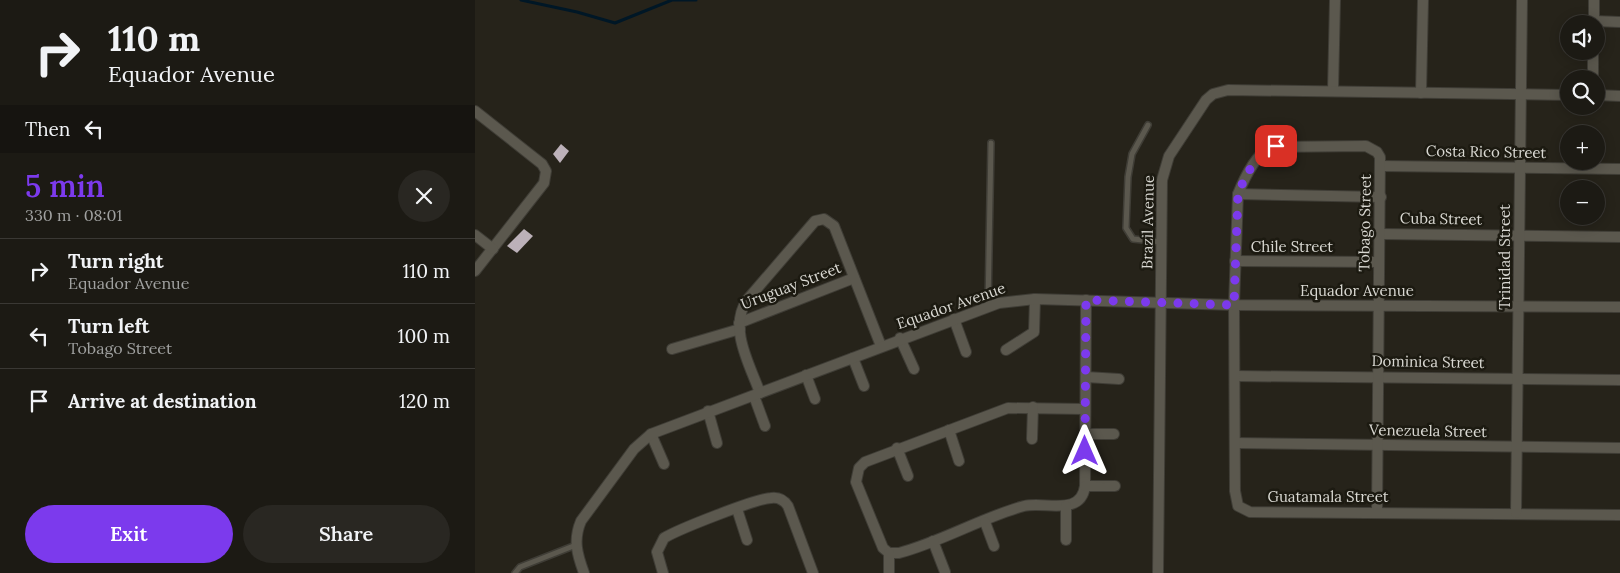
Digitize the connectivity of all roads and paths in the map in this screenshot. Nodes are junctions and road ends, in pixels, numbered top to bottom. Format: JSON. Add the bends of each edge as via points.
{"nodes":[{"id":1,"x":1335,"y":0,"type":"edge"},
{"id":2,"x":1423,"y":0,"type":"edge"},
{"id":3,"x":1522,"y":0,"type":"edge"},
{"id":4,"x":1594,"y":0,"type":"edge"},
{"id":5,"x":1594,"y":15,"type":"edge"},
{"id":6,"x":1620,"y":22,"type":"edge"},
{"id":7,"x":1605,"y":23,"type":"edge"},
{"id":8,"x":1333,"y":91,"type":"junction"},
{"id":9,"x":1421,"y":93,"type":"junction"},
{"id":10,"x":1522,"y":94,"type":"junction"},
{"id":11,"x":1560,"y":95,"type":"edge"},
{"id":12,"x":1605,"y":96,"type":"edge"},
{"id":13,"x":1620,"y":96,"type":"edge"},
{"id":14,"x":475,"y":111,"type":"edge"},
{"id":15,"x":1148,"y":125,"type":"dead end"},
{"id":16,"x":991,"y":143,"type":"dead end"},
{"id":17,"x":1381,"y":166,"type":"junction"},
{"id":18,"x":1520,"y":168,"type":"junction"},
{"id":19,"x":1620,"y":169,"type":"edge"},
{"id":20,"x":1238,"y":194,"type":"junction"},
{"id":21,"x":1381,"y":197,"type":"junction"},
{"id":22,"x":1381,"y":234,"type":"junction"},
{"id":23,"x":475,"y":235,"type":"edge"},
{"id":24,"x":1520,"y":235,"type":"junction"},
{"id":25,"x":1620,"y":236,"type":"edge"},
{"id":26,"x":1162,"y":242,"type":"junction"},
{"id":27,"x":493,"y":248,"type":"junction"},
{"id":28,"x":1235,"y":261,"type":"junction"},
{"id":29,"x":1379,"y":262,"type":"junction"},
{"id":30,"x":475,"y":271,"type":"edge"},
{"id":31,"x":854,"y":278,"type":"junction"},
{"id":32,"x":1035,"y":299,"type":"junction"},
{"id":33,"x":1086,"y":300,"type":"junction"},
{"id":34,"x":1162,"y":302,"type":"junction"},
{"id":35,"x":1234,"y":305,"type":"junction"},
{"id":36,"x":988,"y":306,"type":"junction"},
{"id":37,"x":1380,"y":306,"type":"junction"},
{"id":38,"x":1519,"y":306,"type":"junction"},
{"id":39,"x":1620,"y":307,"type":"edge"},
{"id":40,"x":954,"y":318,"type":"junction"},
{"id":41,"x":740,"y":326,"type":"junction"},
{"id":42,"x":901,"y":338,"type":"junction"},
{"id":43,"x":881,"y":346,"type":"junction"},
{"id":44,"x":673,"y":349,"type":"dead end"},
{"id":45,"x":1005,"y":350,"type":"dead end"},
{"id":46,"x":967,"y":352,"type":"dead end"},
{"id":47,"x":853,"y":358,"type":"junction"},
{"id":48,"x":915,"y":369,"type":"dead end"},
{"id":49,"x":805,"y":375,"type":"junction"},
{"id":50,"x":1235,"y":376,"type":"junction"},
{"id":51,"x":1380,"y":376,"type":"junction"},
{"id":52,"x":1085,"y":377,"type":"junction"},
{"id":53,"x":1119,"y":379,"type":"dead end"},
{"id":54,"x":1519,"y":379,"type":"junction"},
{"id":55,"x":1620,"y":380,"type":"edge"},
{"id":56,"x":864,"y":386,"type":"dead end"},
{"id":57,"x":757,"y":394,"type":"junction"},
{"id":58,"x":815,"y":399,"type":"dead end"},
{"id":59,"x":1033,"y":407,"type":"junction"},
{"id":60,"x":1085,"y":409,"type":"junction"},
{"id":61,"x":708,"y":412,"type":"junction"},
{"id":62,"x":765,"y":426,"type":"dead end"},
{"id":63,"x":949,"y":430,"type":"junction"},
{"id":64,"x":651,"y":434,"type":"junction"},
{"id":65,"x":1085,"y":434,"type":"junction"},
{"id":66,"x":1113,"y":434,"type":"dead end"},
{"id":67,"x":1032,"y":439,"type":"dead end"},
{"id":68,"x":717,"y":443,"type":"dead end"},
{"id":69,"x":1235,"y":443,"type":"junction"},
{"id":70,"x":1378,"y":444,"type":"junction"},
{"id":71,"x":1516,"y":447,"type":"junction"},
{"id":72,"x":897,"y":448,"type":"junction"},
{"id":73,"x":1620,"y":448,"type":"edge"},
{"id":74,"x":959,"y":461,"type":"dead end"},
{"id":75,"x":664,"y":464,"type":"dead end"},
{"id":76,"x":908,"y":476,"type":"dead end"},
{"id":77,"x":1085,"y":486,"type":"junction"},
{"id":78,"x":1115,"y":486,"type":"dead end"},
{"id":79,"x":1066,"y":506,"type":"junction"},
{"id":80,"x":737,"y":509,"type":"junction"},
{"id":81,"x":1377,"y":513,"type":"junction"},
{"id":82,"x":1516,"y":513,"type":"junction"},
{"id":83,"x":1620,"y":515,"type":"edge"},
{"id":84,"x":985,"y":522,"type":"junction"},
{"id":85,"x":747,"y":540,"type":"dead end"},
{"id":86,"x":1066,"y":540,"type":"dead end"},
{"id":87,"x":933,"y":541,"type":"junction"},
{"id":88,"x":576,"y":542,"type":"junction"},
{"id":89,"x":994,"y":546,"type":"dead end"},
{"id":90,"x":889,"y":553,"type":"junction"},
{"id":91,"x":945,"y":572,"type":"dead end"},
{"id":92,"x":515,"y":573,"type":"edge"},
{"id":93,"x":584,"y":573,"type":"edge"},
{"id":94,"x":663,"y":573,"type":"edge"},
{"id":95,"x":813,"y":573,"type":"edge"},
{"id":96,"x":889,"y":573,"type":"edge"},
{"id":97,"x":1158,"y":573,"type":"edge"}],
"edges":[{"from":1,"to":8,"type":"street"},
{"from":2,"to":9,"type":"street"},
{"from":3,"to":10,"type":"street","name":"Trinidad Street"},
{"from":4,"to":5,"type":"street"},
{"from":6,"to":7,"type":"street"},
{"from":8,"to":9,"type":"street","name":"Brazil Avenue"},
{"from":8,"to":26,"type":"street","name":"Brazil Avenue","via":[[1228,90],[1209,97],[1164,167]]},
{"from":9,"to":10,"type":"street","name":"Brazil Avenue"},
{"from":10,"to":11,"type":"street","name":"Brazil Avenue"},
{"from":10,"to":18,"type":"street","name":"Trinidad Street"},
{"from":12,"to":13,"type":"street"},
{"from":14,"to":27,"type":"street","via":[[542,164],[546,171],[544,183]]},
{"from":15,"to":26,"type":"lane","via":[[1132,154],[1126,228],[1133,239]]},
{"from":16,"to":36,"type":"lane"},
{"from":17,"to":18,"type":"street","name":"Costa Rico Street"},
{"from":17,"to":20,"type":"street","name":"Tobago Street","via":[[1377,152],[1366,146],[1276,146],[1264,151]]},
{"from":17,"to":21,"type":"street","name":"Tobago Street"},
{"from":18,"to":19,"type":"street","name":"Costa Rico Street"},
{"from":18,"to":24,"type":"street","name":"Trinidad Street"},
{"from":20,"to":21,"type":"street"},
{"from":20,"to":28,"type":"street","name":"Tobago Street"},
{"from":21,"to":22,"type":"street","name":"Tobago Street"},
{"from":22,"to":24,"type":"street","name":"Cuba Street"},
{"from":22,"to":29,"type":"street","name":"Tobago Street"},
{"from":23,"to":27,"type":"street"},
{"from":24,"to":25,"type":"street","name":"Cuba Street"},
{"from":24,"to":38,"type":"street","name":"Trinidad Street"},
{"from":26,"to":34,"type":"street","name":"Brazil Avenue"},
{"from":27,"to":30,"type":"street"},
{"from":28,"to":29,"type":"street","name":"Chile Street"},
{"from":28,"to":35,"type":"street","name":"Tobago Street"},
{"from":29,"to":37,"type":"street","name":"Tobago Street"},
{"from":31,"to":41,"type":"street","name":"Uruguay Street"},
{"from":31,"to":41,"type":"street","via":[[834,226],[824,219],[815,221],[747,300]]},
{"from":31,"to":43,"type":"street"},
{"from":32,"to":33,"type":"street","name":"Equador Avenue"},
{"from":32,"to":36,"type":"street","name":"Equador Avenue"},
{"from":32,"to":45,"type":"street","via":[[1034,332]]},
{"from":33,"to":34,"type":"street","name":"Equador Avenue"},
{"from":33,"to":52,"type":"street"},
{"from":34,"to":35,"type":"street","name":"Equador Avenue"},
{"from":34,"to":97,"type":"street","name":"Brazil Avenue"},
{"from":35,"to":37,"type":"street","name":"Equador Avenue"},
{"from":35,"to":50,"type":"street","name":"Guatamala Street"},
{"from":36,"to":40,"type":"street","name":"Equador Avenue"},
{"from":37,"to":38,"type":"street","name":"Equador Avenue"},
{"from":37,"to":51,"type":"street","name":"Tobago Street"},
{"from":38,"to":39,"type":"street","name":"Equador Avenue"},
{"from":38,"to":54,"type":"street","name":"Trinidad Street"},
{"from":40,"to":42,"type":"street","name":"Equador Avenue"},
{"from":40,"to":46,"type":"street"},
{"from":41,"to":44,"type":"street","name":"Uruguay Street"},
{"from":41,"to":57,"type":"street","via":[[742,345]]},
{"from":42,"to":43,"type":"street","name":"Equador Avenue"},
{"from":42,"to":48,"type":"street"},
{"from":43,"to":47,"type":"street","name":"Equador Avenue"},
{"from":47,"to":49,"type":"street","name":"Equador Avenue"},
{"from":47,"to":56,"type":"street"},
{"from":49,"to":57,"type":"street","name":"Equador Avenue"},
{"from":49,"to":58,"type":"street"},
{"from":50,"to":51,"type":"street","name":"Dominica Street"},
{"from":50,"to":69,"type":"street","name":"Guatamala Street"},
{"from":51,"to":54,"type":"street","name":"Dominica Street"},
{"from":51,"to":70,"type":"street","name":"Tobago Street"},
{"from":52,"to":53,"type":"street"},
{"from":52,"to":60,"type":"street"},
{"from":54,"to":55,"type":"street","name":"Dominica Street"},
{"from":54,"to":71,"type":"street","name":"Trinidad Street"},
{"from":57,"to":61,"type":"street","name":"Equador Avenue"},
{"from":57,"to":62,"type":"street"},
{"from":59,"to":60,"type":"street"},
{"from":59,"to":63,"type":"street","via":[[1004,409]]},
{"from":59,"to":67,"type":"street"},
{"from":60,"to":65,"type":"street"},
{"from":61,"to":64,"type":"street","name":"Equador Avenue"},
{"from":61,"to":68,"type":"street"},
{"from":63,"to":72,"type":"street"},
{"from":63,"to":74,"type":"street"},
{"from":64,"to":75,"type":"street"},
{"from":64,"to":88,"type":"street","name":"Equador Avenue","via":[[638,444],[585,513]]},
{"from":65,"to":66,"type":"street"},
{"from":65,"to":77,"type":"street"},
{"from":69,"to":70,"type":"street","name":"Venezuela Street"},
{"from":69,"to":81,"type":"street","name":"Guatamala Street","via":[[1235,491],[1238,506],[1243,510]]},
{"from":70,"to":71,"type":"street","name":"Venezuela Street"},
{"from":70,"to":81,"type":"street","name":"Tobago Street"},
{"from":71,"to":73,"type":"street","name":"Venezuela Street"},
{"from":71,"to":82,"type":"street","name":"Trinidad Street"},
{"from":72,"to":76,"type":"street"},
{"from":72,"to":90,"type":"street","via":[[865,462],[856,477],[878,538]]},
{"from":77,"to":78,"type":"street"},
{"from":77,"to":79,"type":"street","via":[[1078,501]]},
{"from":79,"to":84,"type":"street","via":[[1025,506]]},
{"from":79,"to":86,"type":"street"},
{"from":80,"to":85,"type":"street"},
{"from":80,"to":94,"type":"street","via":[[660,541],[657,552]]},
{"from":80,"to":95,"type":"street","via":[[770,498],[785,502]]},
{"from":81,"to":82,"type":"street","name":"Guatamala Street"},
{"from":82,"to":83,"type":"street","name":"Guatamala Street"},
{"from":84,"to":87,"type":"street"},
{"from":84,"to":89,"type":"street"},
{"from":87,"to":90,"type":"street"},
{"from":87,"to":91,"type":"street"},
{"from":88,"to":92,"type":"lane","via":[[520,567]]},
{"from":88,"to":93,"type":"street"},
{"from":90,"to":96,"type":"street"}]}
